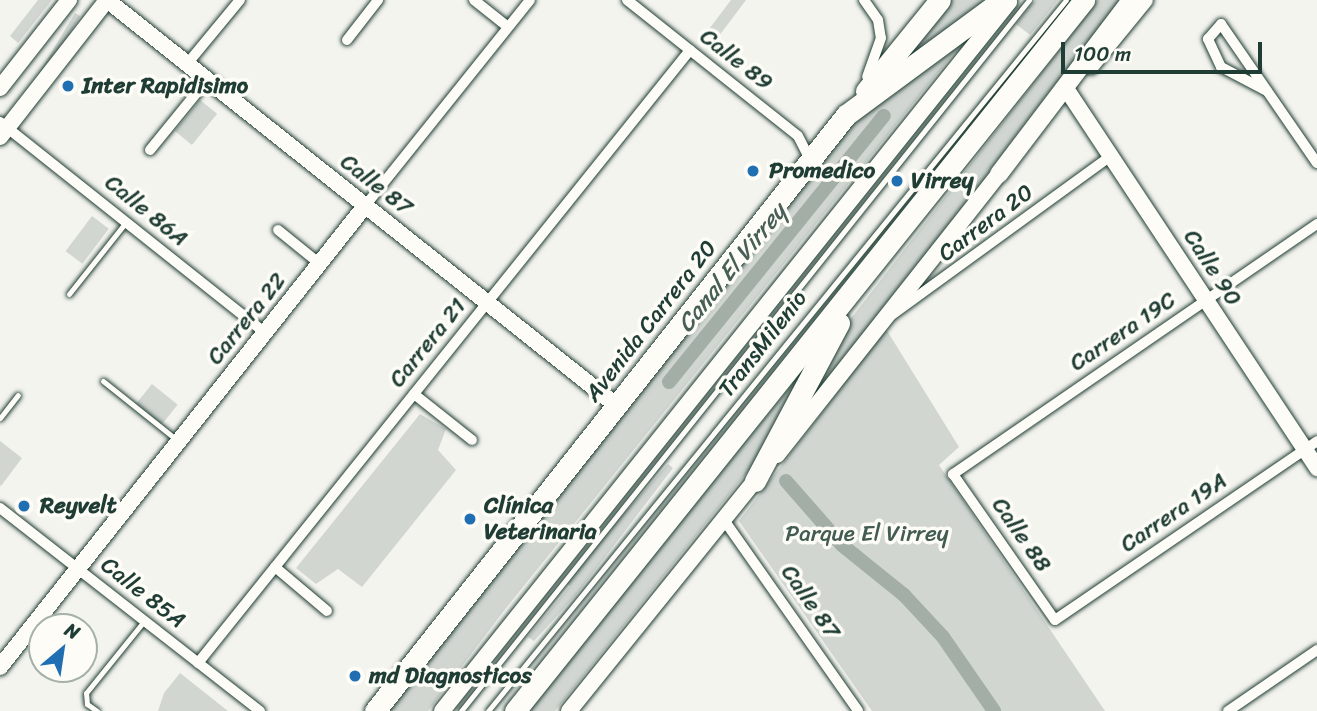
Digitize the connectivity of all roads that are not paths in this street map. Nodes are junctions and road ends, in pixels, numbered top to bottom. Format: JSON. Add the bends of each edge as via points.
{"nodes":[{"id":1,"x":69,"y":0,"type":"edge"},
{"id":2,"x":107,"y":0,"type":"edge"},
{"id":3,"x":240,"y":0,"type":"edge"},
{"id":4,"x":378,"y":0,"type":"edge"},
{"id":5,"x":474,"y":0,"type":"edge"},
{"id":6,"x":530,"y":0,"type":"edge"},
{"id":7,"x":627,"y":0,"type":"edge"},
{"id":8,"x":864,"y":0,"type":"edge"},
{"id":9,"x":940,"y":0,"type":"edge"},
{"id":10,"x":1002,"y":0,"type":"edge"},
{"id":11,"x":1010,"y":0,"type":"edge"},
{"id":12,"x":1029,"y":0,"type":"edge"},
{"id":13,"x":1066,"y":0,"type":"edge"},
{"id":14,"x":1084,"y":0,"type":"edge"},
{"id":15,"x":1131,"y":0,"type":"edge"},
{"id":16,"x":1145,"y":0,"type":"edge"},
{"id":17,"x":508,"y":27,"type":"junction"},
{"id":18,"x":346,"y":40,"type":"dead end"},
{"id":19,"x":690,"y":50,"type":"junction"},
{"id":20,"x":187,"y":64,"type":"junction"},
{"id":21,"x":207,"y":80,"type":"junction"},
{"id":22,"x":0,"y":89,"type":"edge"},
{"id":23,"x":1267,"y":91,"type":"junction"},
{"id":24,"x":1069,"y":93,"type":"junction"},
{"id":25,"x":846,"y":115,"type":"junction"},
{"id":26,"x":3,"y":129,"type":"edge"},
{"id":27,"x":150,"y":150,"type":"dead end"},
{"id":28,"x":1111,"y":156,"type":"junction"},
{"id":29,"x":810,"y":160,"type":"junction"},
{"id":30,"x":1317,"y":163,"type":"edge"},
{"id":31,"x":999,"y":174,"type":"junction"},
{"id":32,"x":366,"y":206,"type":"junction"},
{"id":33,"x":126,"y":222,"type":"junction"},
{"id":34,"x":1317,"y":224,"type":"edge"},
{"id":35,"x":278,"y":230,"type":"dead end"},
{"id":36,"x":320,"y":264,"type":"junction"},
{"id":37,"x":856,"y":286,"type":"junction"},
{"id":38,"x":69,"y":294,"type":"dead end"},
{"id":39,"x":1206,"y":300,"type":"junction"},
{"id":40,"x":487,"y":303,"type":"junction"},
{"id":41,"x":884,"y":320,"type":"junction"},
{"id":42,"x":265,"y":332,"type":"junction"},
{"id":43,"x":103,"y":381,"type":"dead end"},
{"id":44,"x":414,"y":394,"type":"junction"},
{"id":45,"x":18,"y":395,"type":"dead end"},
{"id":46,"x":617,"y":406,"type":"junction"},
{"id":47,"x":0,"y":418,"type":"edge"},
{"id":48,"x":472,"y":440,"type":"dead end"},
{"id":49,"x":179,"y":441,"type":"junction"},
{"id":50,"x":1311,"y":445,"type":"edge"},
{"id":51,"x":1317,"y":468,"type":"edge"},
{"id":52,"x":953,"y":474,"type":"joint"},
{"id":53,"x":755,"y":481,"type":"junction"},
{"id":54,"x":0,"y":508,"type":"edge"},
{"id":55,"x":724,"y":520,"type":"junction"},
{"id":56,"x":275,"y":567,"type":"junction"},
{"id":57,"x":77,"y":568,"type":"junction"},
{"id":58,"x":327,"y":611,"type":"dead end"},
{"id":59,"x":1055,"y":620,"type":"joint"},
{"id":60,"x":144,"y":621,"type":"junction"},
{"id":61,"x":1317,"y":650,"type":"edge"},
{"id":62,"x":198,"y":663,"type":"junction"},
{"id":63,"x":0,"y":667,"type":"edge"},
{"id":64,"x":97,"y":711,"type":"edge"},
{"id":65,"x":260,"y":711,"type":"edge"},
{"id":66,"x":375,"y":711,"type":"edge"},
{"id":67,"x":442,"y":711,"type":"edge"},
{"id":68,"x":461,"y":711,"type":"edge"},
{"id":69,"x":488,"y":711,"type":"edge"},
{"id":70,"x":515,"y":711,"type":"edge"},
{"id":71,"x":569,"y":711,"type":"edge"},
{"id":72,"x":859,"y":711,"type":"edge"},
{"id":73,"x":1228,"y":711,"type":"edge"}],
"edges":[{"from":1,"to":22,"type":"main road"},
{"from":2,"to":20,"type":"main road","name":"Calle 87"},
{"from":2,"to":26,"type":"main road"},
{"from":3,"to":20,"type":"street"},
{"from":4,"to":18,"type":"street"},
{"from":5,"to":17,"type":"street"},
{"from":6,"to":17,"type":"street","name":"Carrera 22"},
{"from":7,"to":19,"type":"street","name":"Calle 89"},
{"from":8,"to":25,"type":"street","via":[[878,20],[880,45]]},
{"from":9,"to":25,"type":"highway"},
{"from":10,"to":25,"type":"highway","name":"Avenida Carrera 20"},
{"from":11,"to":67,"type":"main road"},
{"from":12,"to":68,"type":"lane","name":"TransMilenio"},
{"from":13,"to":69,"type":"lane","name":"TransMilenio"},
{"from":14,"to":37,"type":"highway"},
{"from":15,"to":31,"type":"main road"},
{"from":16,"to":24,"type":"main road"},
{"from":17,"to":32,"type":"street","name":"Carrera 22"},
{"from":19,"to":29,"type":"street","name":"Calle 89","via":[[798,136]]},
{"from":19,"to":40,"type":"street","name":"Carrera 21"},
{"from":20,"to":21,"type":"main road","name":"Calle 87"},
{"from":21,"to":27,"type":"street"},
{"from":21,"to":32,"type":"main road","name":"Calle 87"},
{"from":23,"to":23,"type":"street","via":[[1221,24],[1208,39],[1221,67]]},
{"from":23,"to":30,"type":"street"},
{"from":24,"to":28,"type":"main road","name":"Calle 90"},
{"from":24,"to":31,"type":"main road"},
{"from":25,"to":29,"type":"highway","name":"Avenida Carrera 20"},
{"from":26,"to":33,"type":"street","name":"Calle 86A"},
{"from":28,"to":39,"type":"main road","name":"Calle 90"},
{"from":28,"to":41,"type":"street","name":"Carrera 20","via":[[915,303]]},
{"from":29,"to":46,"type":"highway","name":"Avenida Carrera 20"},
{"from":31,"to":41,"type":"main road"},
{"from":32,"to":36,"type":"main road","name":"Carrera 22"},
{"from":32,"to":40,"type":"main road","name":"Calle 87"},
{"from":33,"to":38,"type":"lane"},
{"from":33,"to":42,"type":"street","name":"Calle 86A"},
{"from":34,"to":39,"type":"street","name":"Carrera 19C"},
{"from":35,"to":36,"type":"street"},
{"from":36,"to":42,"type":"main road","name":"Carrera 22"},
{"from":37,"to":53,"type":"highway"},
{"from":37,"to":70,"type":"highway"},
{"from":39,"to":50,"type":"main road","name":"Calle 90"},
{"from":39,"to":52,"type":"street","name":"Carrera 19C"},
{"from":40,"to":44,"type":"street","name":"Carrera 21"},
{"from":40,"to":46,"type":"main road","name":"Calle 87"},
{"from":41,"to":53,"type":"main road"},
{"from":42,"to":49,"type":"main road","name":"Carrera 22"},
{"from":43,"to":49,"type":"lane"},
{"from":44,"to":48,"type":"street"},
{"from":44,"to":56,"type":"street","name":"Carrera 21"},
{"from":45,"to":47,"type":"lane"},
{"from":46,"to":66,"type":"highway","name":"Avenida Carrera 20"},
{"from":49,"to":57,"type":"main road","name":"Carrera 22"},
{"from":50,"to":51,"type":"main road","name":"Calle 90"},
{"from":50,"to":59,"type":"street","name":"Carrera 19A"},
{"from":52,"to":59,"type":"street","name":"Calle 88"},
{"from":53,"to":55,"type":"main road"},
{"from":54,"to":57,"type":"street","name":"Calle 85A"},
{"from":55,"to":71,"type":"main road"},
{"from":55,"to":72,"type":"street","name":"Calle 87"},
{"from":56,"to":58,"type":"street"},
{"from":56,"to":62,"type":"street","name":"Carrera 21"},
{"from":57,"to":60,"type":"street","name":"Calle 85A"},
{"from":57,"to":63,"type":"main road","name":"Carrera 22"},
{"from":60,"to":62,"type":"street","name":"Calle 85A"},
{"from":60,"to":64,"type":"lane","via":[[86,693],[88,704]]},
{"from":61,"to":73,"type":"street"},
{"from":62,"to":65,"type":"street","name":"Calle 85A"}]}
